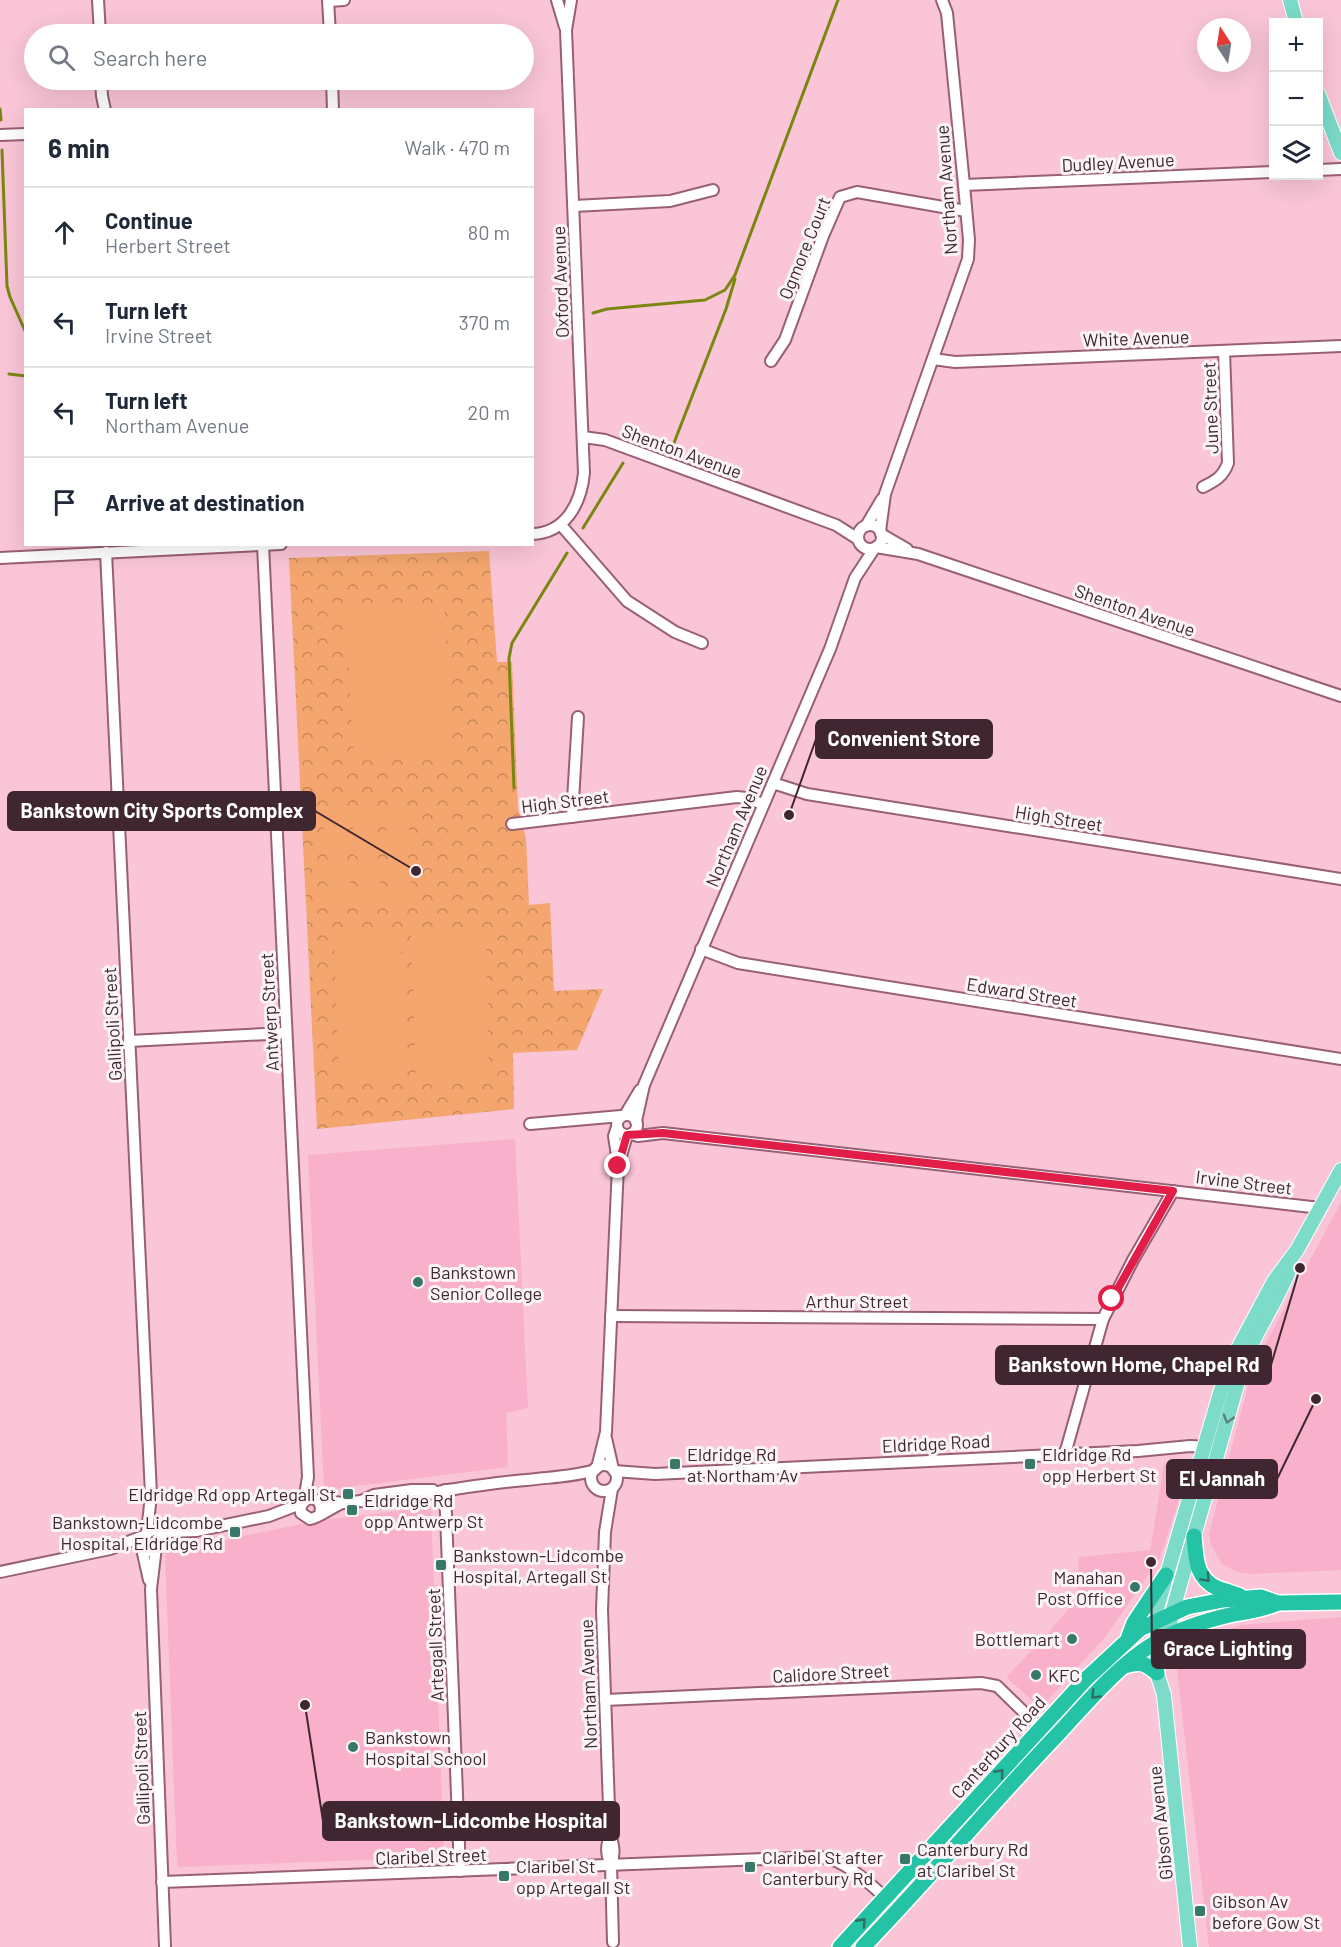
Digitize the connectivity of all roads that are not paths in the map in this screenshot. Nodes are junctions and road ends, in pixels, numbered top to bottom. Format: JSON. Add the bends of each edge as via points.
{"nodes":[{"id":1,"x":98,"y":0,"type":"edge"},
{"id":2,"x":328,"y":0,"type":"edge"},
{"id":3,"x":344,"y":0,"type":"edge"},
{"id":4,"x":558,"y":0,"type":"edge"},
{"id":5,"x":570,"y":0,"type":"edge"},
{"id":6,"x":942,"y":0,"type":"edge"},
{"id":7,"x":949,"y":0,"type":"edge"},
{"id":8,"x":1290,"y":0,"type":"edge"},
{"id":9,"x":947,"y":14,"type":"junction"},
{"id":10,"x":1295,"y":18,"type":"edge"},
{"id":11,"x":99,"y":24,"type":"edge"},
{"id":12,"x":329,"y":24,"type":"edge"},
{"id":13,"x":566,"y":30,"type":"junction"},
{"id":14,"x":102,"y":90,"type":"edge"},
{"id":15,"x":332,"y":90,"type":"edge"},
{"id":16,"x":102,"y":96,"type":"junction"},
{"id":17,"x":1323,"y":106,"type":"edge"},
{"id":18,"x":99,"y":108,"type":"edge"},
{"id":19,"x":105,"y":108,"type":"edge"},
{"id":20,"x":333,"y":108,"type":"edge"},
{"id":21,"x":24,"y":134,"type":"edge"},
{"id":22,"x":0,"y":135,"type":"edge"},
{"id":23,"x":1341,"y":153,"type":"edge"},
{"id":24,"x":1341,"y":169,"type":"edge"},
{"id":25,"x":1323,"y":170,"type":"edge"},
{"id":26,"x":1269,"y":172,"type":"edge"},
{"id":27,"x":964,"y":185,"type":"junction"},
{"id":28,"x":713,"y":190,"type":"dead end"},
{"id":29,"x":574,"y":206,"type":"junction"},
{"id":30,"x":966,"y":211,"type":"junction"},
{"id":31,"x":1341,"y":346,"type":"edge"},
{"id":32,"x":1224,"y":351,"type":"junction"},
{"id":33,"x":933,"y":359,"type":"junction"},
{"id":34,"x":771,"y":361,"type":"dead end"},
{"id":35,"x":583,"y":437,"type":"junction"},
{"id":36,"x":1203,"y":487,"type":"dead end"},
{"id":37,"x":885,"y":494,"type":"junction"},
{"id":38,"x":561,"y":525,"type":"junction"},
{"id":39,"x":836,"y":525,"type":"junction"},
{"id":40,"x":866,"y":526,"type":"junction"},
{"id":41,"x":881,"y":533,"type":"junction"},
{"id":42,"x":534,"y":534,"type":"edge"},
{"id":43,"x":858,"y":540,"type":"junction"},
{"id":44,"x":215,"y":546,"type":"edge"},
{"id":45,"x":263,"y":546,"type":"edge"},
{"id":46,"x":120,"y":548,"type":"edge"},
{"id":47,"x":875,"y":548,"type":"junction"},
{"id":48,"x":106,"y":552,"type":"junction"},
{"id":49,"x":918,"y":554,"type":"junction"},
{"id":50,"x":0,"y":558,"type":"edge"},
{"id":51,"x":855,"y":578,"type":"junction"},
{"id":52,"x":702,"y":643,"type":"dead end"},
{"id":53,"x":1341,"y":696,"type":"edge"},
{"id":54,"x":578,"y":717,"type":"dead end"},
{"id":55,"x":773,"y":783,"type":"junction"},
{"id":56,"x":764,"y":804,"type":"junction"},
{"id":57,"x":572,"y":817,"type":"junction"},
{"id":58,"x":512,"y":824,"type":"dead end"},
{"id":59,"x":1341,"y":879,"type":"edge"},
{"id":60,"x":701,"y":949,"type":"junction"},
{"id":61,"x":286,"y":1033,"type":"junction"},
{"id":62,"x":129,"y":1041,"type":"junction"},
{"id":63,"x":1341,"y":1059,"type":"edge"},
{"id":64,"x":644,"y":1085,"type":"junction"},
{"id":65,"x":620,"y":1121,"type":"junction"},
{"id":66,"x":637,"y":1122,"type":"junction"},
{"id":67,"x":530,"y":1124,"type":"dead end"},
{"id":68,"x":663,"y":1133,"type":"junction"},
{"id":69,"x":629,"y":1135,"type":"junction"},
{"id":70,"x":618,"y":1166,"type":"junction"},
{"id":71,"x":1341,"y":1170,"type":"edge"},
{"id":72,"x":1173,"y":1191,"type":"junction"},
{"id":73,"x":1320,"y":1208,"type":"junction"},
{"id":74,"x":611,"y":1316,"type":"junction"},
{"id":75,"x":1103,"y":1320,"type":"junction"},
{"id":76,"x":606,"y":1432,"type":"junction"},
{"id":77,"x":1212,"y":1447,"type":"junction"},
{"id":78,"x":1065,"y":1454,"type":"junction"},
{"id":79,"x":596,"y":1469,"type":"junction"},
{"id":80,"x":614,"y":1470,"type":"junction"},
{"id":81,"x":655,"y":1474,"type":"junction"},
{"id":82,"x":308,"y":1477,"type":"junction"},
{"id":83,"x":562,"y":1478,"type":"junction"},
{"id":84,"x":614,"y":1486,"type":"junction"},
{"id":85,"x":596,"y":1487,"type":"junction"},
{"id":86,"x":445,"y":1490,"type":"junction"},
{"id":87,"x":316,"y":1500,"type":"junction"},
{"id":88,"x":303,"y":1502,"type":"junction"},
{"id":89,"x":343,"y":1503,"type":"junction"},
{"id":90,"x":320,"y":1515,"type":"junction"},
{"id":91,"x":269,"y":1516,"type":"junction"},
{"id":92,"x":304,"y":1516,"type":"junction"},
{"id":93,"x":196,"y":1531,"type":"junction"},
{"id":94,"x":605,"y":1532,"type":"junction"},
{"id":95,"x":152,"y":1533,"type":"junction"},
{"id":96,"x":1194,"y":1536,"type":"junction"},
{"id":97,"x":157,"y":1547,"type":"junction"},
{"id":98,"x":110,"y":1549,"type":"junction"},
{"id":99,"x":142,"y":1549,"type":"junction"},
{"id":100,"x":0,"y":1572,"type":"edge"},
{"id":101,"x":1166,"y":1575,"type":"junction"},
{"id":102,"x":151,"y":1589,"type":"junction"},
{"id":103,"x":1245,"y":1598,"type":"junction"},
{"id":104,"x":1341,"y":1602,"type":"edge"},
{"id":105,"x":1278,"y":1603,"type":"junction"},
{"id":106,"x":1172,"y":1613,"type":"junction"},
{"id":107,"x":1157,"y":1621,"type":"junction"},
{"id":108,"x":1161,"y":1640,"type":"junction"},
{"id":109,"x":1126,"y":1641,"type":"junction"},
{"id":110,"x":1124,"y":1666,"type":"junction"},
{"id":111,"x":1157,"y":1673,"type":"junction"},
{"id":112,"x":1164,"y":1695,"type":"junction"},
{"id":113,"x":605,"y":1700,"type":"junction"},
{"id":114,"x":1041,"y":1729,"type":"junction"},
{"id":115,"x":611,"y":1865,"type":"junction"},
{"id":116,"x":460,"y":1871,"type":"junction"},
{"id":117,"x":162,"y":1882,"type":"junction"},
{"id":118,"x":885,"y":1898,"type":"junction"},
{"id":119,"x":899,"y":1910,"type":"junction"},
{"id":120,"x":613,"y":1942,"type":"dead end"},
{"id":121,"x":165,"y":1946,"type":"dead end"},
{"id":122,"x":840,"y":1947,"type":"edge"},
{"id":123,"x":863,"y":1947,"type":"edge"},
{"id":124,"x":1190,"y":1947,"type":"edge"}],
"edges":[{"from":1,"to":11,"type":"street"},
{"from":2,"to":3,"type":"street"},
{"from":2,"to":12,"type":"street"},
{"from":4,"to":5,"type":"street"},
{"from":4,"to":13,"type":"street","name":"Oxford Avenue"},
{"from":5,"to":13,"type":"street","name":"Oxford Avenue"},
{"from":6,"to":9,"type":"street","name":"Northam Avenue"},
{"from":7,"to":9,"type":"street","name":"Northam Avenue"},
{"from":8,"to":10,"type":"main road"},
{"from":9,"to":27,"type":"street","name":"Northam Avenue"},
{"from":13,"to":29,"type":"street","name":"Oxford Avenue"},
{"from":14,"to":16,"type":"street"},
{"from":15,"to":20,"type":"street"},
{"from":16,"to":18,"type":"street"},
{"from":16,"to":19,"type":"street"},
{"from":17,"to":23,"type":"main road"},
{"from":21,"to":22,"type":"street"},
{"from":24,"to":25,"type":"street"},
{"from":26,"to":27,"type":"street","name":"Dudley Avenue"},
{"from":27,"to":30,"type":"street","name":"Northam Avenue"},
{"from":28,"to":29,"type":"street","via":[[670,201]]},
{"from":29,"to":35,"type":"street","name":"Oxford Avenue"},
{"from":30,"to":33,"type":"street","name":"Northam Avenue","via":[[968,259]]},
{"from":30,"to":34,"type":"street","name":"Ogmore Court","via":[[857,192],[840,197],[785,340]]},
{"from":31,"to":32,"type":"street","name":"White Avenue"},
{"from":32,"to":33,"type":"street","name":"White Avenue","via":[[955,362]]},
{"from":32,"to":36,"type":"street","name":"June Street","via":[[1228,463],[1217,480]]},
{"from":33,"to":37,"type":"street","name":"Northam Avenue"},
{"from":35,"to":38,"type":"street","name":"Oxford Avenue","via":[[582,488],[573,511]]},
{"from":35,"to":39,"type":"street","name":"Shenton Avenue","via":[[605,440]]},
{"from":37,"to":40,"type":"street","name":"Northam Avenue"},
{"from":37,"to":41,"type":"street","name":"Northam Avenue"},
{"from":38,"to":42,"type":"street"},
{"from":38,"to":52,"type":"street","via":[[627,600],[675,632]]},
{"from":39,"to":40,"type":"street","name":"Shenton Avenue"},
{"from":39,"to":43,"type":"street","name":"Shenton Avenue"},
{"from":40,"to":41,"type":"street"},
{"from":40,"to":43,"type":"street","via":[[860,530]]},
{"from":41,"to":47,"type":"street"},
{"from":41,"to":49,"type":"street","name":"Shenton Avenue"},
{"from":43,"to":47,"type":"street","via":[[866,549]]},
{"from":43,"to":51,"type":"street","name":"Northam Avenue"},
{"from":44,"to":46,"type":"street"},
{"from":45,"to":61,"type":"street","name":"Antwerp Street"},
{"from":46,"to":48,"type":"street"},
{"from":47,"to":49,"type":"street","name":"Shenton Avenue"},
{"from":47,"to":51,"type":"street","name":"Northam Avenue"},
{"from":48,"to":50,"type":"street"},
{"from":48,"to":62,"type":"street","name":"Gallipoli Street"},
{"from":49,"to":53,"type":"street","name":"Shenton Avenue"},
{"from":51,"to":55,"type":"street","name":"Northam Avenue","via":[[830,649]]},
{"from":54,"to":57,"type":"street"},
{"from":55,"to":56,"type":"street","name":"Northam Avenue"},
{"from":55,"to":59,"type":"street","name":"High Street","via":[[807,794]]},
{"from":56,"to":57,"type":"street","name":"High Street","via":[[737,797]]},
{"from":56,"to":60,"type":"street","name":"Northam Avenue"},
{"from":57,"to":58,"type":"street","name":"High Street"},
{"from":60,"to":63,"type":"street","name":"Edward Street","via":[[738,963]]},
{"from":60,"to":64,"type":"street","name":"Northam Avenue"},
{"from":61,"to":62,"type":"street"},
{"from":61,"to":82,"type":"street","name":"Antwerp Street"},
{"from":62,"to":95,"type":"street","name":"Gallipoli Street"},
{"from":64,"to":65,"type":"street","name":"Northam Avenue"},
{"from":64,"to":66,"type":"street","name":"Northam Avenue"},
{"from":65,"to":66,"type":"street","via":[[633,1116]]},
{"from":65,"to":67,"type":"street"},
{"from":65,"to":69,"type":"street","via":[[621,1133]]},
{"from":65,"to":70,"type":"street","via":[[614,1136]]},
{"from":66,"to":68,"type":"street","name":"Irvine Street"},
{"from":66,"to":69,"type":"street","via":[[636,1130]]},
{"from":68,"to":69,"type":"street","name":"Irvine Street"},
{"from":68,"to":72,"type":"street","name":"Irvine Street"},
{"from":69,"to":70,"type":"street"},
{"from":70,"to":74,"type":"street"},
{"from":71,"to":73,"type":"main road"},
{"from":72,"to":73,"type":"street","name":"Irvine Street"},
{"from":72,"to":75,"type":"street"},
{"from":73,"to":77,"type":"main road","via":[[1250,1346]]},
{"from":74,"to":75,"type":"street","name":"Arthur Street"},
{"from":74,"to":76,"type":"street"},
{"from":75,"to":78,"type":"street"},
{"from":76,"to":79,"type":"street"},
{"from":76,"to":80,"type":"street"},
{"from":77,"to":78,"type":"street","name":"Eldridge Road"},
{"from":77,"to":96,"type":"main road","name":"Gibson Avenue"},
{"from":77,"to":101,"type":"main road","name":"Gibson Avenue"},
{"from":78,"to":81,"type":"street","name":"Eldridge Road"},
{"from":79,"to":80,"type":"street","via":[[605,1466]]},
{"from":79,"to":83,"type":"street"},
{"from":79,"to":85,"type":"street","via":[[592,1477]]},
{"from":80,"to":81,"type":"street","name":"Eldridge Road"},
{"from":80,"to":84,"type":"street"},
{"from":81,"to":84,"type":"street","name":"Eldridge Road"},
{"from":82,"to":87,"type":"street","name":"Antwerp Street"},
{"from":82,"to":88,"type":"street","name":"Antwerp Street"},
{"from":83,"to":85,"type":"street"},
{"from":83,"to":86,"type":"street"},
{"from":84,"to":85,"type":"street","via":[[605,1491]]},
{"from":84,"to":94,"type":"street","name":"Northam Avenue"},
{"from":85,"to":94,"type":"street","name":"Northam Avenue"},
{"from":86,"to":89,"type":"street","via":[[376,1504]]},
{"from":86,"to":116,"type":"street","name":"Artegall Street"},
{"from":87,"to":88,"type":"street"},
{"from":87,"to":89,"type":"street"},
{"from":87,"to":90,"type":"street"},
{"from":88,"to":91,"type":"street"},
{"from":88,"to":92,"type":"street"},
{"from":89,"to":90,"type":"street"},
{"from":90,"to":92,"type":"street","via":[[312,1519]]},
{"from":91,"to":92,"type":"street"},
{"from":91,"to":93,"type":"street"},
{"from":93,"to":95,"type":"street"},
{"from":93,"to":97,"type":"street"},
{"from":94,"to":113,"type":"street","name":"Northam Avenue"},
{"from":95,"to":97,"type":"street","name":"Gallipoli Street","via":[[162,1538]]},
{"from":95,"to":98,"type":"street"},
{"from":95,"to":99,"type":"street","via":[[141,1542]]},
{"from":96,"to":103,"type":"highway","one_way":true,"via":[[1201,1575],[1212,1585]]},
{"from":96,"to":106,"type":"main road","name":"Gibson Avenue"},
{"from":97,"to":99,"type":"street","via":[[149,1552]]},
{"from":97,"to":102,"type":"street","name":"Gallipoli Street"},
{"from":98,"to":99,"type":"street"},
{"from":98,"to":100,"type":"street"},
{"from":99,"to":102,"type":"street","name":"Gallipoli Street"},
{"from":101,"to":107,"type":"main road","name":"Gibson Avenue"},
{"from":101,"to":109,"type":"highway"},
{"from":102,"to":117,"type":"street","name":"Gallipoli Street"},
{"from":103,"to":105,"type":"highway","name":"Canterbury Road","via":[[1261,1597]]},
{"from":103,"to":106,"type":"highway","name":"Canterbury Road","via":[[1205,1602]]},
{"from":104,"to":105,"type":"highway","name":"Canterbury Road"},
{"from":105,"to":108,"type":"highway","name":"Canterbury Road","via":[[1263,1610],[1218,1618]]},
{"from":106,"to":107,"type":"highway","name":"Canterbury Road"},
{"from":106,"to":108,"type":"main road","name":"Gibson Avenue"},
{"from":107,"to":108,"type":"main road","name":"Gibson Avenue"},
{"from":107,"to":109,"type":"highway","name":"Canterbury Road"},
{"from":108,"to":110,"type":"highway","name":"Canterbury Road"},
{"from":108,"to":111,"type":"main road","name":"Gibson Avenue"},
{"from":108,"to":112,"type":"main road","name":"Gibson Avenue","via":[[1166,1673]]},
{"from":109,"to":114,"type":"highway","name":"Canterbury Road"},
{"from":110,"to":111,"type":"highway","via":[[1141,1663]]},
{"from":110,"to":119,"type":"highway","name":"Canterbury Road","one_way":true,"via":[[999,1796]]},
{"from":111,"to":112,"type":"main road","name":"Gibson Avenue"},
{"from":112,"to":124,"type":"main road","name":"Gibson Avenue"},
{"from":113,"to":114,"type":"street","name":"Calidore Street","via":[[981,1683],[997,1686]]},
{"from":113,"to":115,"type":"street","name":"Northam Avenue","via":[[610,1835],[614,1847]]},
{"from":118,"to":114,"type":"highway","name":"Canterbury Road","one_way":true},
{"from":115,"to":116,"type":"street","name":"Claribel Street"},
{"from":115,"to":118,"type":"street","name":"Claribel Street","via":[[826,1857],[849,1867]]},
{"from":115,"to":120,"type":"street","name":"Northam Avenue"},
{"from":116,"to":117,"type":"street","name":"Claribel Street"},
{"from":117,"to":121,"type":"street","name":"Gallipoli Street"},
{"from":118,"to":119,"type":"street","name":"Claribel Street"},
{"from":122,"to":118,"type":"highway","name":"Canterbury Road","one_way":true},
{"from":119,"to":123,"type":"highway","name":"Canterbury Road"}]}
